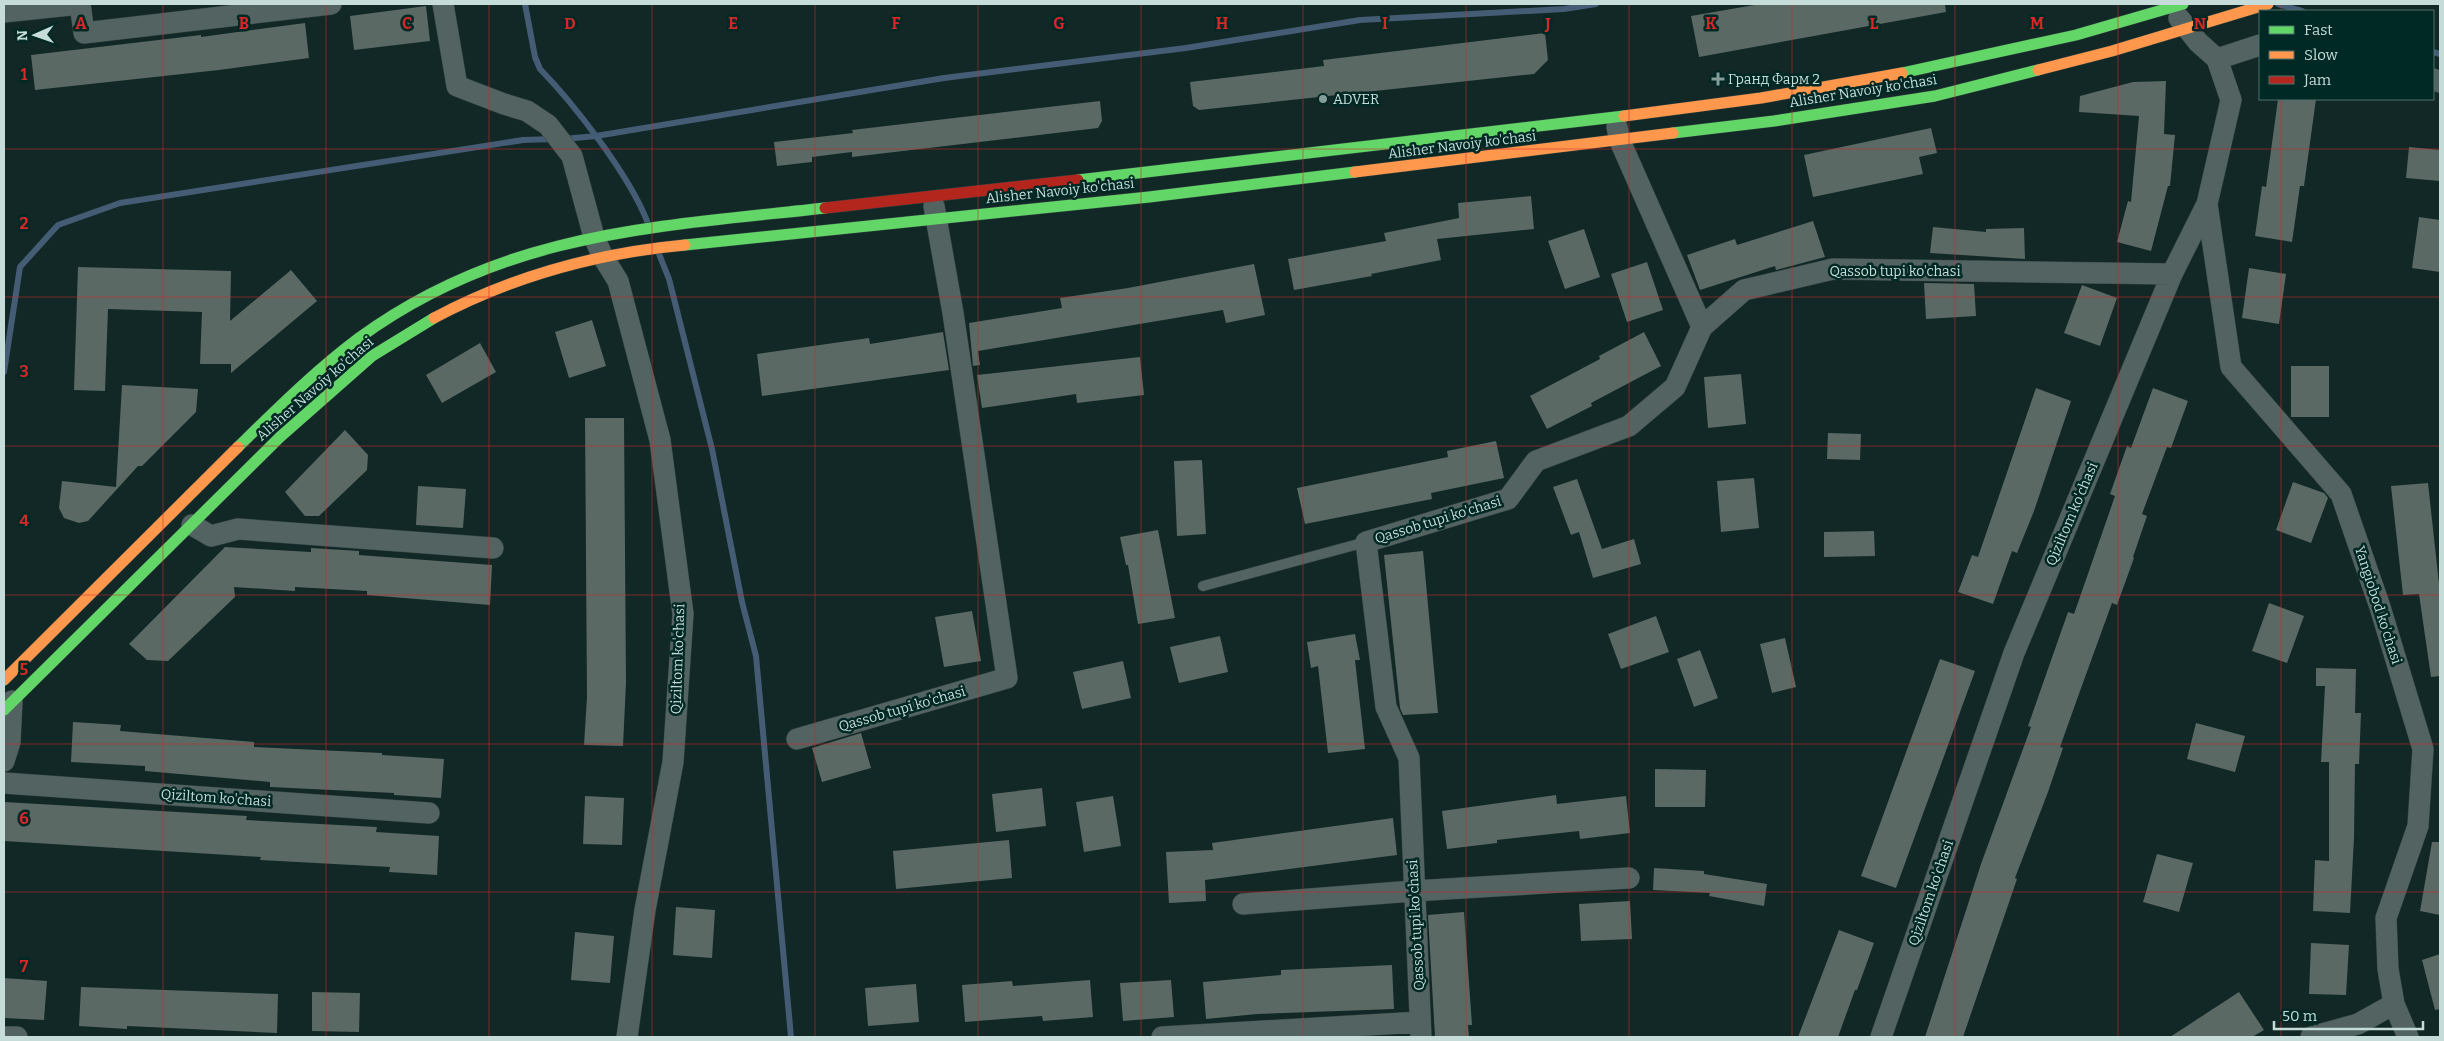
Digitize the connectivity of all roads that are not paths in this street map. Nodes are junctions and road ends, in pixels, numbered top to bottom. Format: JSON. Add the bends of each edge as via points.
{"nodes":[{"id":1,"x":331,"y":4,"type":"edge"},
{"id":2,"x":444,"y":4,"type":"edge"},
{"id":3,"x":2264,"y":5,"type":"edge"},
{"id":4,"x":2177,"y":6,"type":"edge"},
{"id":5,"x":4,"y":12,"type":"edge"},
{"id":6,"x":2187,"y":30,"type":"junction"},
{"id":7,"x":2259,"y":45,"type":"edge"},
{"id":8,"x":2217,"y":59,"type":"junction"},
{"id":9,"x":1614,"y":118,"type":"junction"},
{"id":10,"x":1439,"y":139,"type":"junction"},
{"id":11,"x":1620,"y":141,"type":"junction"},
{"id":12,"x":1442,"y":162,"type":"junction"},
{"id":13,"x":932,"y":197,"type":"junction"},
{"id":14,"x":2207,"y":204,"type":"junction"},
{"id":15,"x":936,"y":219,"type":"junction"},
{"id":16,"x":594,"y":237,"type":"junction"},
{"id":17,"x":602,"y":257,"type":"junction"},
{"id":18,"x":2172,"y":274,"type":"junction"},
{"id":19,"x":1702,"y":327,"type":"junction"},
{"id":20,"x":192,"y":525,"type":"junction"},
{"id":21,"x":1366,"y":542,"type":"junction"},
{"id":22,"x":493,"y":548,"type":"dead end"},
{"id":23,"x":1203,"y":586,"type":"dead end"},
{"id":24,"x":4,"y":680,"type":"edge"},
{"id":25,"x":8,"y":706,"type":"edge"},
{"id":26,"x":797,"y":739,"type":"dead end"},
{"id":27,"x":4,"y":761,"type":"edge"},
{"id":28,"x":4,"y":783,"type":"edge"},
{"id":29,"x":429,"y":813,"type":"dead end"},
{"id":30,"x":1629,"y":878,"type":"dead end"},
{"id":31,"x":1413,"y":891,"type":"junction"},
{"id":32,"x":1243,"y":904,"type":"dead end"},
{"id":33,"x":2394,"y":1004,"type":"junction"},
{"id":34,"x":1421,"y":1030,"type":"edge"},
{"id":35,"x":4,"y":1037,"type":"edge"},
{"id":36,"x":17,"y":1037,"type":"edge"},
{"id":37,"x":627,"y":1037,"type":"edge"},
{"id":38,"x":1162,"y":1037,"type":"edge"},
{"id":39,"x":1881,"y":1037,"type":"edge"},
{"id":40,"x":2311,"y":1037,"type":"edge"},
{"id":41,"x":2408,"y":1037,"type":"edge"}],
"edges":[{"from":1,"to":5,"type":"street","via":[[84,33],[80,4]]},
{"from":2,"to":16,"type":"street","name":"Qiziltom ko'chasi","via":[[457,86],[527,110],[548,125],[572,156]]},
{"from":3,"to":6,"type":"main road","name":"Alisher Navoiy ko'chasi"},
{"from":4,"to":6,"type":"street","name":"Qiziltom ko'chasi"},
{"from":4,"to":9,"type":"main road","name":"Alisher Navoiy ko'chasi","via":[[2065,38],[1888,78],[1764,99]]},
{"from":6,"to":8,"type":"street","name":"Qiziltom ko'chasi"},
{"from":6,"to":11,"type":"main road","name":"Alisher Navoiy ko'chasi","via":[[1935,96]]},
{"from":7,"to":8,"type":"street"},
{"from":8,"to":14,"type":"street","name":"Qiziltom ko'chasi","via":[[2231,100]]},
{"from":9,"to":10,"type":"main road","name":"Alisher Navoiy ko'chasi"},
{"from":9,"to":11,"type":"street"},
{"from":10,"to":12,"type":"main road"},
{"from":10,"to":13,"type":"main road","name":"Alisher Navoiy ko'chasi"},
{"from":11,"to":12,"type":"main road","name":"Alisher Navoiy ko'chasi"},
{"from":11,"to":19,"type":"street"},
{"from":12,"to":15,"type":"main road","name":"Alisher Navoiy ko'chasi"},
{"from":13,"to":15,"type":"street"},
{"from":13,"to":16,"type":"main road","name":"Alisher Navoiy ko'chasi","via":[[663,226]]},
{"from":14,"to":18,"type":"street","name":"Qiziltom ko'chasi"},
{"from":14,"to":33,"type":"street","name":"Yangiobod ko'chasi","via":[[2231,367],[2341,494],[2423,748],[2418,826],[2386,918],[2388,969]]},
{"from":15,"to":17,"type":"main road","name":"Alisher Navoiy ko'chasi","via":[[670,246]]},
{"from":15,"to":26,"type":"street","name":"Qassob tupi ko'chasi","via":[[1008,678]]},
{"from":16,"to":17,"type":"street","name":"Qiziltom ko'chasi"},
{"from":16,"to":24,"type":"main road","name":"Alisher Navoiy ko'chasi","via":[[502,262],[439,288],[345,346],[284,401]]},
{"from":17,"to":20,"type":"main road","name":"Alisher Navoiy ko'chasi","via":[[524,278],[466,301],[380,351],[280,437]]},
{"from":17,"to":37,"type":"street","name":"Qiziltom ko'chasi","via":[[618,281],[660,440],[683,614],[673,762]]},
{"from":18,"to":19,"type":"street","name":"Qassob tupi ko'chasi","via":[[1833,269],[1744,290]]},
{"from":18,"to":39,"type":"street","name":"Qiziltom ko'chasi","via":[[2014,653]]},
{"from":19,"to":21,"type":"street","name":"Qassob tupi ko'chasi","via":[[1675,387],[1629,426],[1536,461],[1508,499]]},
{"from":20,"to":22,"type":"street","via":[[211,536],[238,529]]},
{"from":20,"to":25,"type":"main road","name":"Alisher Navoiy ko'chasi"},
{"from":21,"to":23,"type":"lane"},
{"from":21,"to":31,"type":"street","name":"Qassob tupi ko'chasi","via":[[1386,706],[1409,758]]},
{"from":25,"to":27,"type":"street","via":[[10,742]]},
{"from":28,"to":29,"type":"street","name":"Qiziltom ko'chasi"},
{"from":30,"to":31,"type":"street"},
{"from":31,"to":32,"type":"street"},
{"from":31,"to":34,"type":"street","name":"Qassob tupi ko'chasi"},
{"from":33,"to":40,"type":"street","via":[[2358,1024]]},
{"from":33,"to":41,"type":"street","name":"Yangiobod ko'chasi"},
{"from":34,"to":38,"type":"street","name":"Qassob tupi ko'chasi"},
{"from":35,"to":36,"type":"street"}]}
